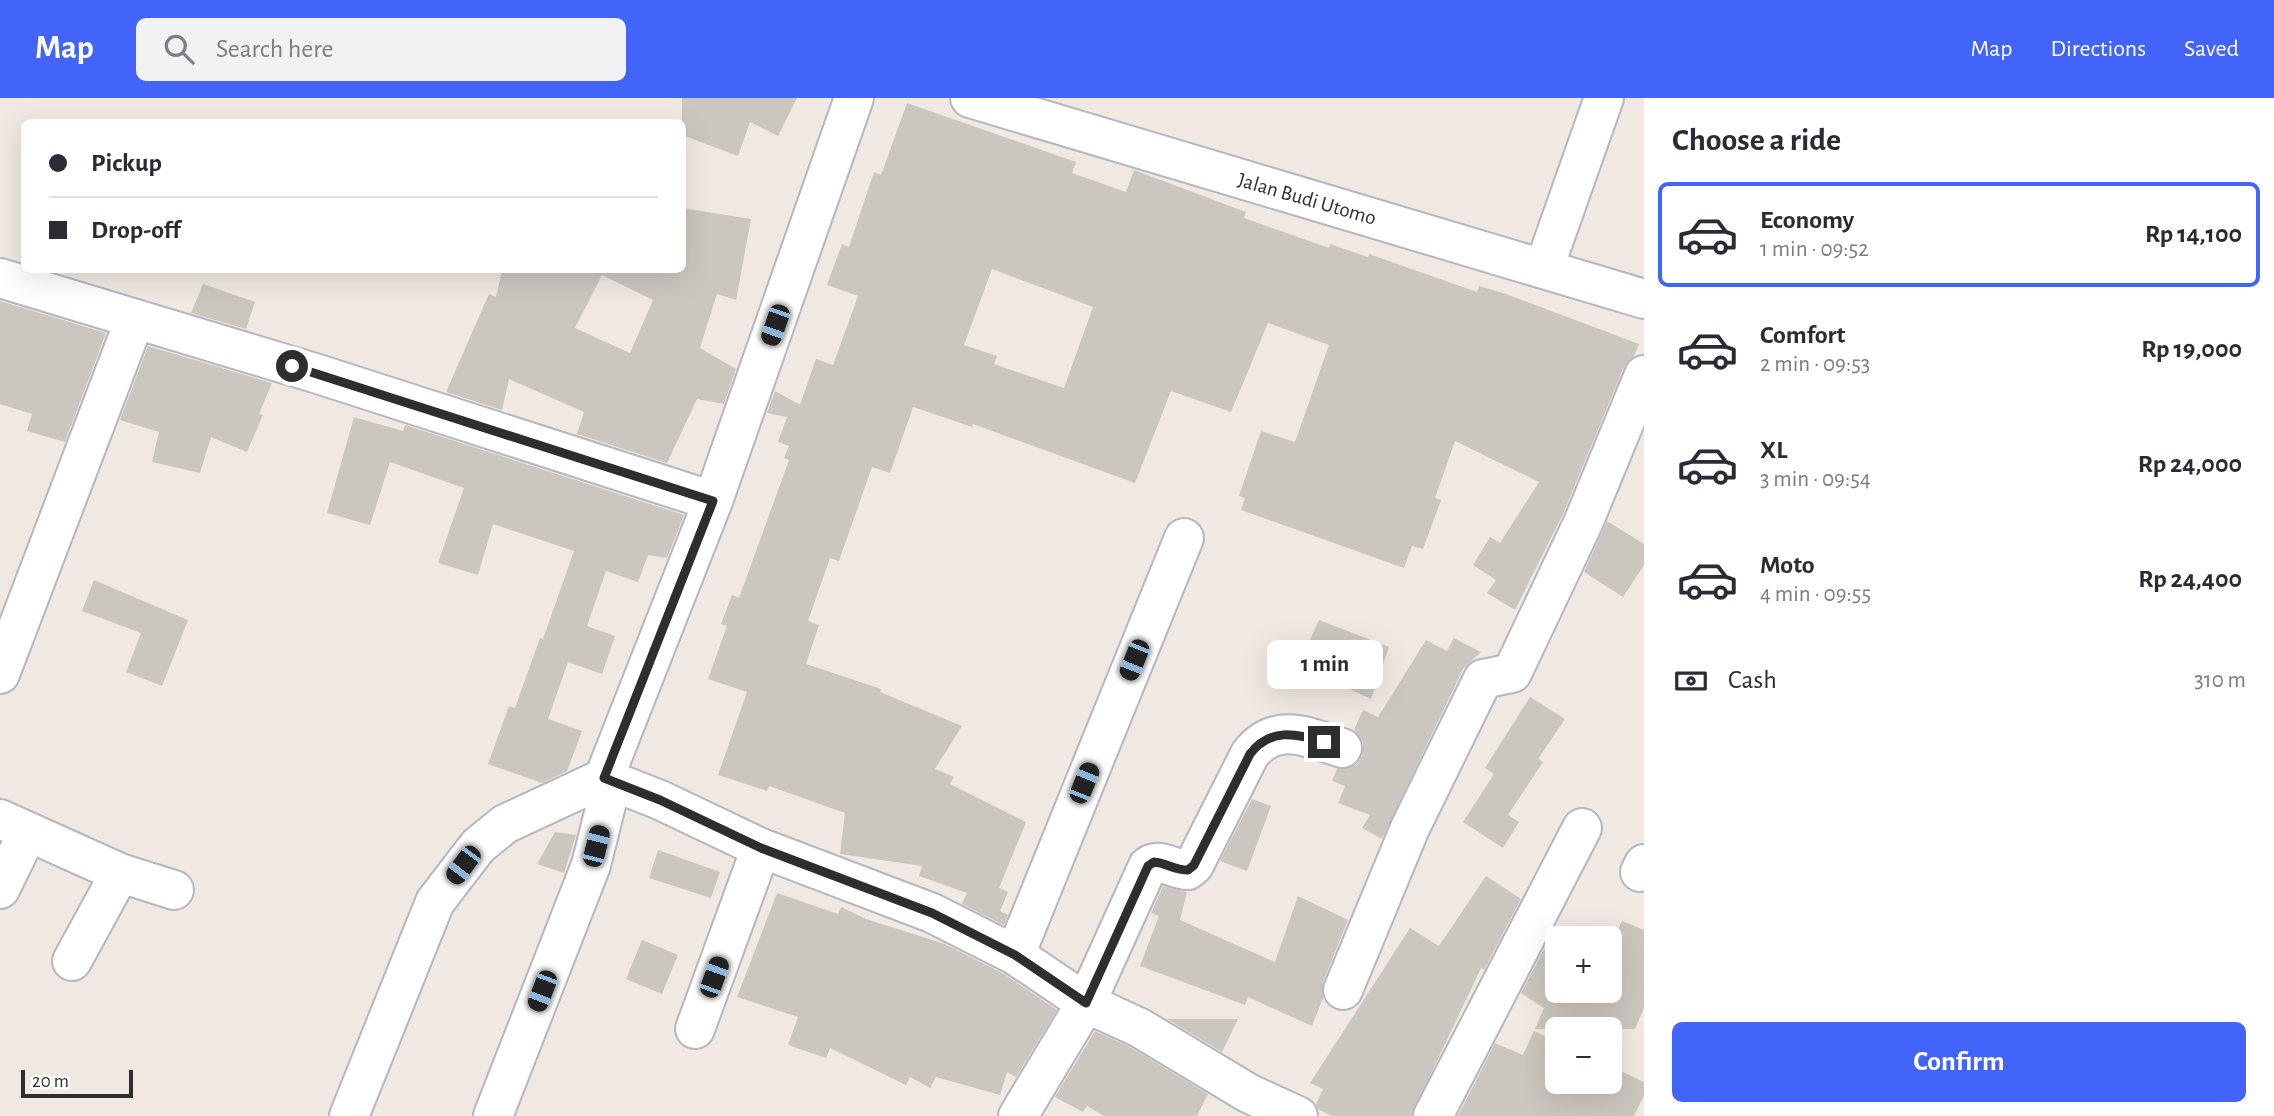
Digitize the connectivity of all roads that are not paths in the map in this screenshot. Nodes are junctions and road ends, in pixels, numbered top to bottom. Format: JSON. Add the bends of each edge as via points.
{"nodes":[{"id":1,"x":853,"y":98,"type":"edge"},
{"id":2,"x":970,"y":98,"type":"edge"},
{"id":3,"x":1604,"y":98,"type":"edge"},
{"id":4,"x":1063,"y":111,"type":"edge"},
{"id":5,"x":1544,"y":268,"type":"junction"},
{"id":6,"x":0,"y":278,"type":"edge"},
{"id":7,"x":1644,"y":299,"type":"edge"},
{"id":8,"x":135,"y":318,"type":"junction"},
{"id":9,"x":1644,"y":375,"type":"edge"},
{"id":10,"x":713,"y":501,"type":"junction"},
{"id":11,"x":1184,"y":538,"type":"dead end"},
{"id":12,"x":0,"y":674,"type":"edge"},
{"id":13,"x":1342,"y":748,"type":"dead end"},
{"id":14,"x":604,"y":778,"type":"junction"},
{"id":15,"x":14,"y":825,"type":"edge"},
{"id":16,"x":1582,"y":828,"type":"dead end"},
{"id":17,"x":761,"y":848,"type":"junction"},
{"id":18,"x":120,"y":873,"type":"junction"},
{"id":19,"x":0,"y":889,"type":"edge"},
{"id":20,"x":174,"y":890,"type":"dead end"},
{"id":21,"x":1015,"y":955,"type":"junction"},
{"id":22,"x":72,"y":961,"type":"dead end"},
{"id":23,"x":1343,"y":990,"type":"dead end"},
{"id":24,"x":1086,"y":1003,"type":"junction"},
{"id":25,"x":695,"y":1029,"type":"dead end"},
{"id":26,"x":1242,"y":1104,"type":"edge"},
{"id":27,"x":349,"y":1116,"type":"edge"},
{"id":28,"x":493,"y":1116,"type":"edge"},
{"id":29,"x":1018,"y":1116,"type":"edge"},
{"id":30,"x":1298,"y":1116,"type":"edge"},
{"id":31,"x":1433,"y":1116,"type":"edge"}],
"edges":[{"from":1,"to":10,"type":"street"},
{"from":2,"to":4,"type":"street","name":"Jalan Budi Utomo"},
{"from":3,"to":5,"type":"street"},
{"from":4,"to":5,"type":"street","name":"Jalan Budi Utomo"},
{"from":5,"to":7,"type":"street","name":"Jalan Budi Utomo"},
{"from":6,"to":8,"type":"street"},
{"from":8,"to":10,"type":"street"},
{"from":8,"to":12,"type":"street"},
{"from":9,"to":23,"type":"street","via":[[1583,523],[1512,674],[1483,679],[1410,828]]},
{"from":10,"to":14,"type":"street"},
{"from":11,"to":21,"type":"street"},
{"from":13,"to":24,"type":"street","via":[[1288,734],[1260,741],[1194,865],[1188,870],[1161,862],[1148,866]]},
{"from":14,"to":17,"type":"street"},
{"from":14,"to":27,"type":"street","via":[[505,824],[478,846],[435,902]]},
{"from":14,"to":28,"type":"street","via":[[607,801],[592,866]]},
{"from":15,"to":18,"type":"street"},
{"from":15,"to":19,"type":"street"},
{"from":16,"to":31,"type":"street"},
{"from":17,"to":21,"type":"street","via":[[932,913]]},
{"from":17,"to":25,"type":"street"},
{"from":18,"to":20,"type":"street"},
{"from":18,"to":22,"type":"street"},
{"from":21,"to":24,"type":"street"},
{"from":24,"to":26,"type":"street","via":[[1140,1028]]},
{"from":24,"to":29,"type":"street"},
{"from":26,"to":30,"type":"street"}]}
